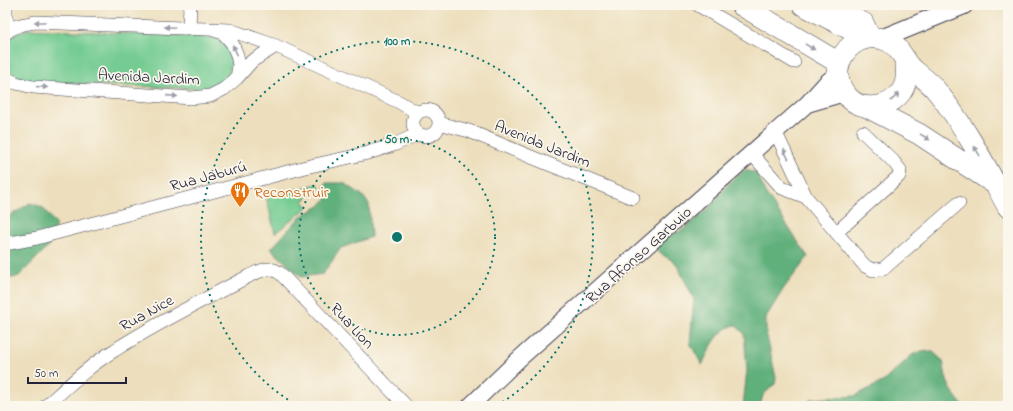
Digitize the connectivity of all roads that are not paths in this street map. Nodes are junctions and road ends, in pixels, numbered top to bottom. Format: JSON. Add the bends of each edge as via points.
{"nodes":[{"id":1,"x":6,"y":5,"type":"edge"},
{"id":2,"x":190,"y":5,"type":"edge"},
{"id":3,"x":698,"y":5,"type":"edge"},
{"id":4,"x":741,"y":5,"type":"edge"},
{"id":5,"x":803,"y":5,"type":"edge"},
{"id":6,"x":834,"y":5,"type":"edge"},
{"id":7,"x":964,"y":5,"type":"edge"},
{"id":8,"x":189,"y":28,"type":"junction"},
{"id":9,"x":214,"y":30,"type":"junction"},
{"id":10,"x":7,"y":32,"type":"edge"},
{"id":11,"x":885,"y":45,"type":"junction"},
{"id":12,"x":276,"y":46,"type":"junction"},
{"id":13,"x":794,"y":62,"type":"dead end"},
{"id":14,"x":840,"y":77,"type":"junction"},
{"id":15,"x":5,"y":78,"type":"edge"},
{"id":16,"x":237,"y":78,"type":"junction"},
{"id":17,"x":868,"y":106,"type":"junction"},
{"id":18,"x":418,"y":113,"type":"junction"},
{"id":19,"x":439,"y":123,"type":"junction"},
{"id":20,"x":775,"y":132,"type":"junction"},
{"id":21,"x":863,"y":132,"type":"dead end"},
{"id":22,"x":418,"y":134,"type":"junction"},
{"id":23,"x":752,"y":153,"type":"junction"},
{"id":24,"x":996,"y":185,"type":"junction"},
{"id":25,"x":806,"y":197,"type":"junction"},
{"id":26,"x":633,"y":198,"type":"dead end"},
{"id":27,"x":958,"y":203,"type":"dead end"},
{"id":28,"x":1008,"y":206,"type":"edge"},
{"id":29,"x":836,"y":232,"type":"junction"},
{"id":30,"x":5,"y":244,"type":"edge"},
{"id":31,"x":275,"y":269,"type":"joint"},
{"id":32,"x":46,"y":406,"type":"edge"},
{"id":33,"x":406,"y":406,"type":"edge"},
{"id":34,"x":470,"y":406,"type":"edge"}],
"edges":[{"from":1,"to":10,"type":"street"},
{"from":2,"to":8,"type":"street"},
{"from":3,"to":13,"type":"street"},
{"from":4,"to":14,"type":"main road","one_way":true},
{"from":5,"to":11,"type":"main road"},
{"from":6,"to":11,"type":"street","via":[[866,20]]},
{"from":7,"to":11,"type":"main road","via":[[911,26]]},
{"from":8,"to":9,"type":"street"},
{"from":8,"to":10,"type":"street","one_way":true,"via":[[36,22],[22,24]]},
{"from":9,"to":12,"type":"street","via":[[230,30]]},
{"from":16,"to":9,"type":"street","one_way":true,"via":[[239,65],[232,43],[223,34]]},
{"from":11,"to":14,"type":"main road","via":[[857,41],[849,46],[842,54]]},
{"from":17,"to":11,"type":"main road","one_way":true,"via":[[890,102],[904,85],[907,74]]},
{"from":24,"to":11,"type":"main road","one_way":true,"via":[[967,133],[935,89]]},
{"from":12,"to":16,"type":"street","name":"Avenida Jardim","via":[[252,61]]},
{"from":12,"to":18,"type":"street"},
{"from":14,"to":17,"type":"main road","via":[[851,100]]},
{"from":14,"to":20,"type":"street","name":"Rua Afonso Garbuio","via":[[826,83]]},
{"from":15,"to":16,"type":"street","name":"Avenida Jardim","one_way":true,"via":[[33,87],[191,98],[210,96]]},
{"from":17,"to":24,"type":"main road","one_way":true,"via":[[919,134]]},
{"from":18,"to":19,"type":"street","via":[[424,110],[432,111]]},
{"from":18,"to":22,"type":"street","via":[[413,124]]},
{"from":19,"to":22,"type":"street","via":[[432,135]]},
{"from":19,"to":26,"type":"street","name":"Avenida Jardim","via":[[469,131]]},
{"from":20,"to":23,"type":"street","name":"Rua Afonso Garbuio"},
{"from":25,"to":20,"type":"street","one_way":true},
{"from":21,"to":29,"type":"street","via":[[893,161],[900,170],[900,176]]},
{"from":22,"to":30,"type":"street","name":"Rua Jaburú","via":[[368,153]]},
{"from":23,"to":25,"type":"street","via":[[782,188]]},
{"from":23,"to":34,"type":"street","name":"Rua Afonso Garbuio","via":[[520,358]]},
{"from":24,"to":28,"type":"main road"},
{"from":25,"to":29,"type":"street"},
{"from":27,"to":29,"type":"street","via":[[883,269],[873,270],[865,266]]},
{"from":31,"to":32,"type":"street","name":"Rua Nice","via":[[263,270],[249,276],[120,346],[78,377]]},
{"from":31,"to":33,"type":"street","name":"Rua Lion"}]}
